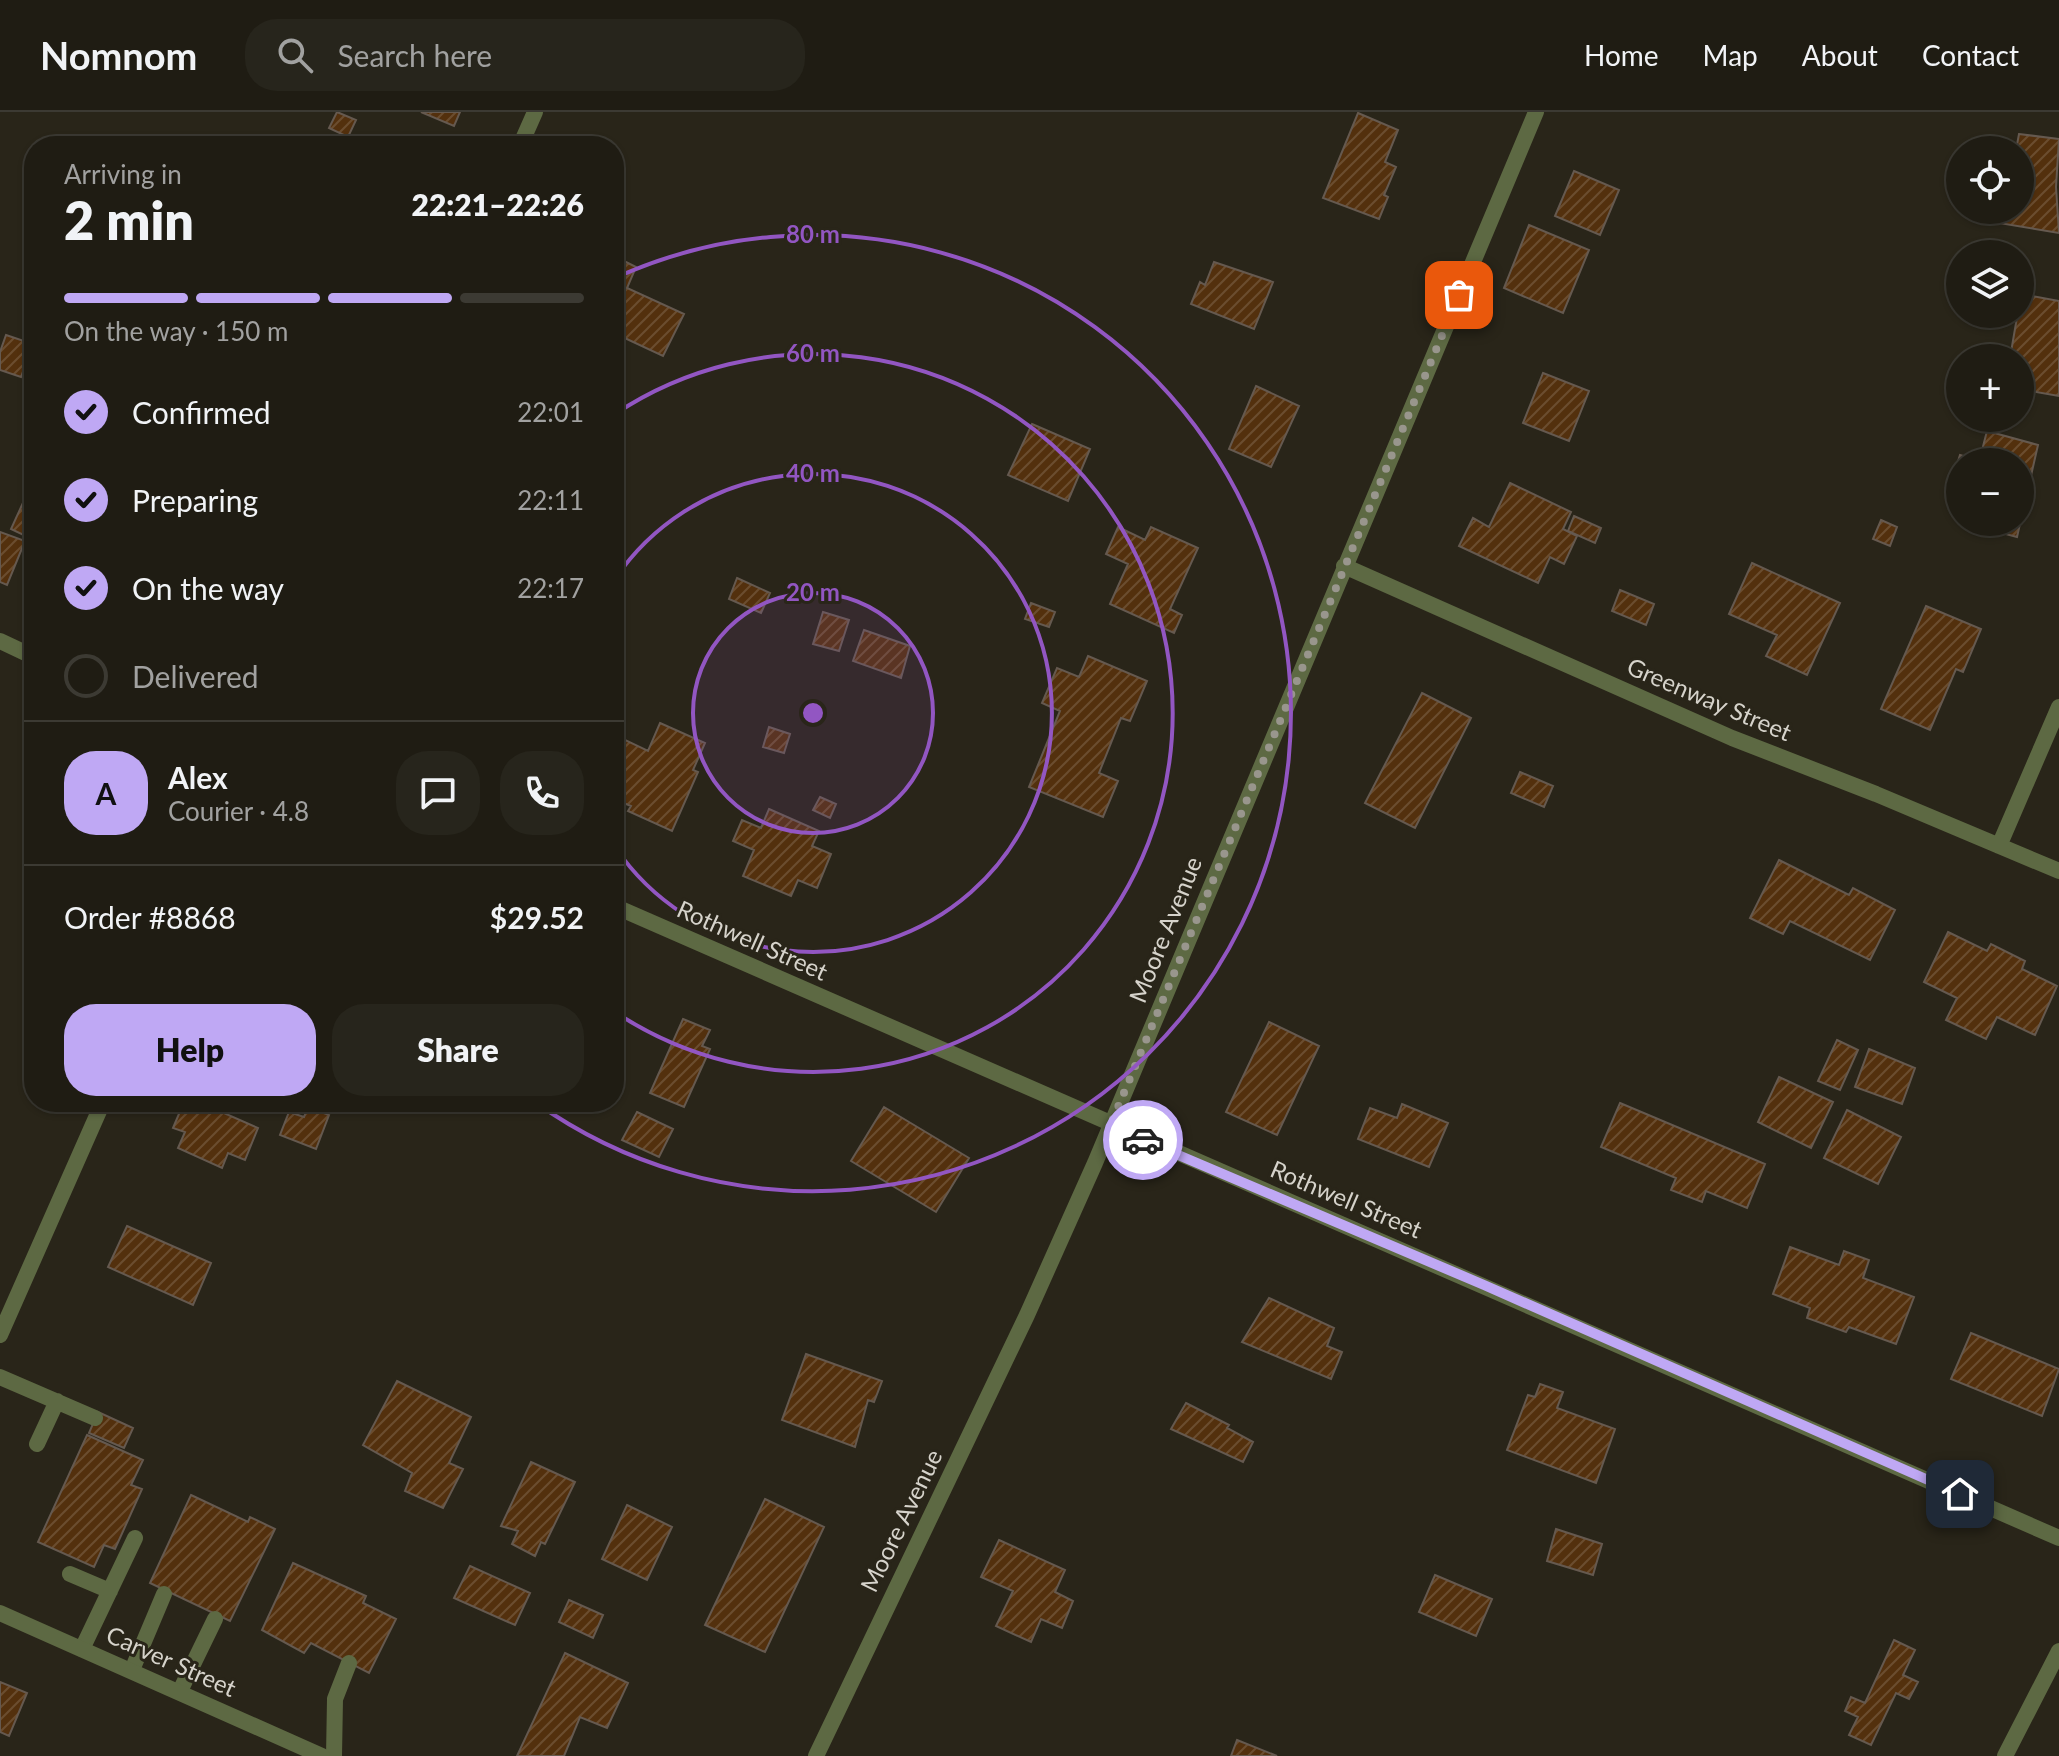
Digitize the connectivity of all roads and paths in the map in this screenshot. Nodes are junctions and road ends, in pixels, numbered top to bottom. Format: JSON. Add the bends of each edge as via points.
{"nodes":[{"id":1,"x":535,"y":112,"type":"edge"},
{"id":2,"x":1536,"y":112,"type":"edge"},
{"id":3,"x":524,"y":136,"type":"edge"},
{"id":4,"x":1344,"y":566,"type":"junction"},
{"id":5,"x":0,"y":641,"type":"edge"},
{"id":6,"x":24,"y":652,"type":"edge"},
{"id":7,"x":2059,"y":707,"type":"edge"},
{"id":8,"x":1999,"y":846,"type":"junction"},
{"id":9,"x":2059,"y":871,"type":"edge"},
{"id":10,"x":624,"y":910,"type":"edge"},
{"id":11,"x":99,"y":1112,"type":"edge"},
{"id":12,"x":1110,"y":1126,"type":"junction"},
{"id":13,"x":0,"y":1335,"type":"edge"},
{"id":14,"x":0,"y":1377,"type":"edge"},
{"id":15,"x":57,"y":1401,"type":"junction"},
{"id":16,"x":95,"y":1418,"type":"dead end"},
{"id":17,"x":37,"y":1444,"type":"dead end"},
{"id":18,"x":135,"y":1538,"type":"dead end"},
{"id":19,"x":2059,"y":1538,"type":"edge"},
{"id":20,"x":70,"y":1574,"type":"dead end"},
{"id":21,"x":110,"y":1591,"type":"junction"},
{"id":22,"x":164,"y":1594,"type":"dead end"},
{"id":23,"x":0,"y":1613,"type":"edge"},
{"id":24,"x":215,"y":1619,"type":"dead end"},
{"id":25,"x":82,"y":1649,"type":"junction"},
{"id":26,"x":2059,"y":1651,"type":"edge"},
{"id":27,"x":349,"y":1663,"type":"dead end"},
{"id":28,"x":132,"y":1670,"type":"junction"},
{"id":29,"x":180,"y":1691,"type":"junction"},
{"id":30,"x":322,"y":1756,"type":"edge"},
{"id":31,"x":334,"y":1756,"type":"edge"},
{"id":32,"x":816,"y":1756,"type":"edge"},
{"id":33,"x":2005,"y":1756,"type":"edge"}],
"edges":[{"from":1,"to":3,"type":"street"},
{"from":2,"to":4,"type":"street","name":"Moore Avenue"},
{"from":4,"to":8,"type":"street","name":"Greenway Street","via":[[1732,738]]},
{"from":4,"to":12,"type":"street","name":"Moore Avenue"},
{"from":5,"to":6,"type":"street"},
{"from":7,"to":8,"type":"street"},
{"from":8,"to":9,"type":"street","name":"Greenway Street"},
{"from":10,"to":12,"type":"street","name":"Rothwell Street"},
{"from":11,"to":13,"type":"street"},
{"from":12,"to":19,"type":"street","name":"Rothwell Street"},
{"from":12,"to":32,"type":"street","name":"Moore Avenue","via":[[1027,1315]]},
{"from":14,"to":15,"type":"street"},
{"from":15,"to":16,"type":"street"},
{"from":15,"to":17,"type":"street"},
{"from":18,"to":21,"type":"street"},
{"from":20,"to":21,"type":"street"},
{"from":21,"to":25,"type":"street"},
{"from":22,"to":28,"type":"street"},
{"from":23,"to":25,"type":"street","name":"Carver Street"},
{"from":24,"to":29,"type":"street"},
{"from":25,"to":28,"type":"street","name":"Carver Street"},
{"from":26,"to":33,"type":"street"},
{"from":27,"to":31,"type":"street","via":[[335,1699]]},
{"from":28,"to":29,"type":"street","name":"Carver Street"},
{"from":29,"to":30,"type":"street","name":"Carver Street"}]}
